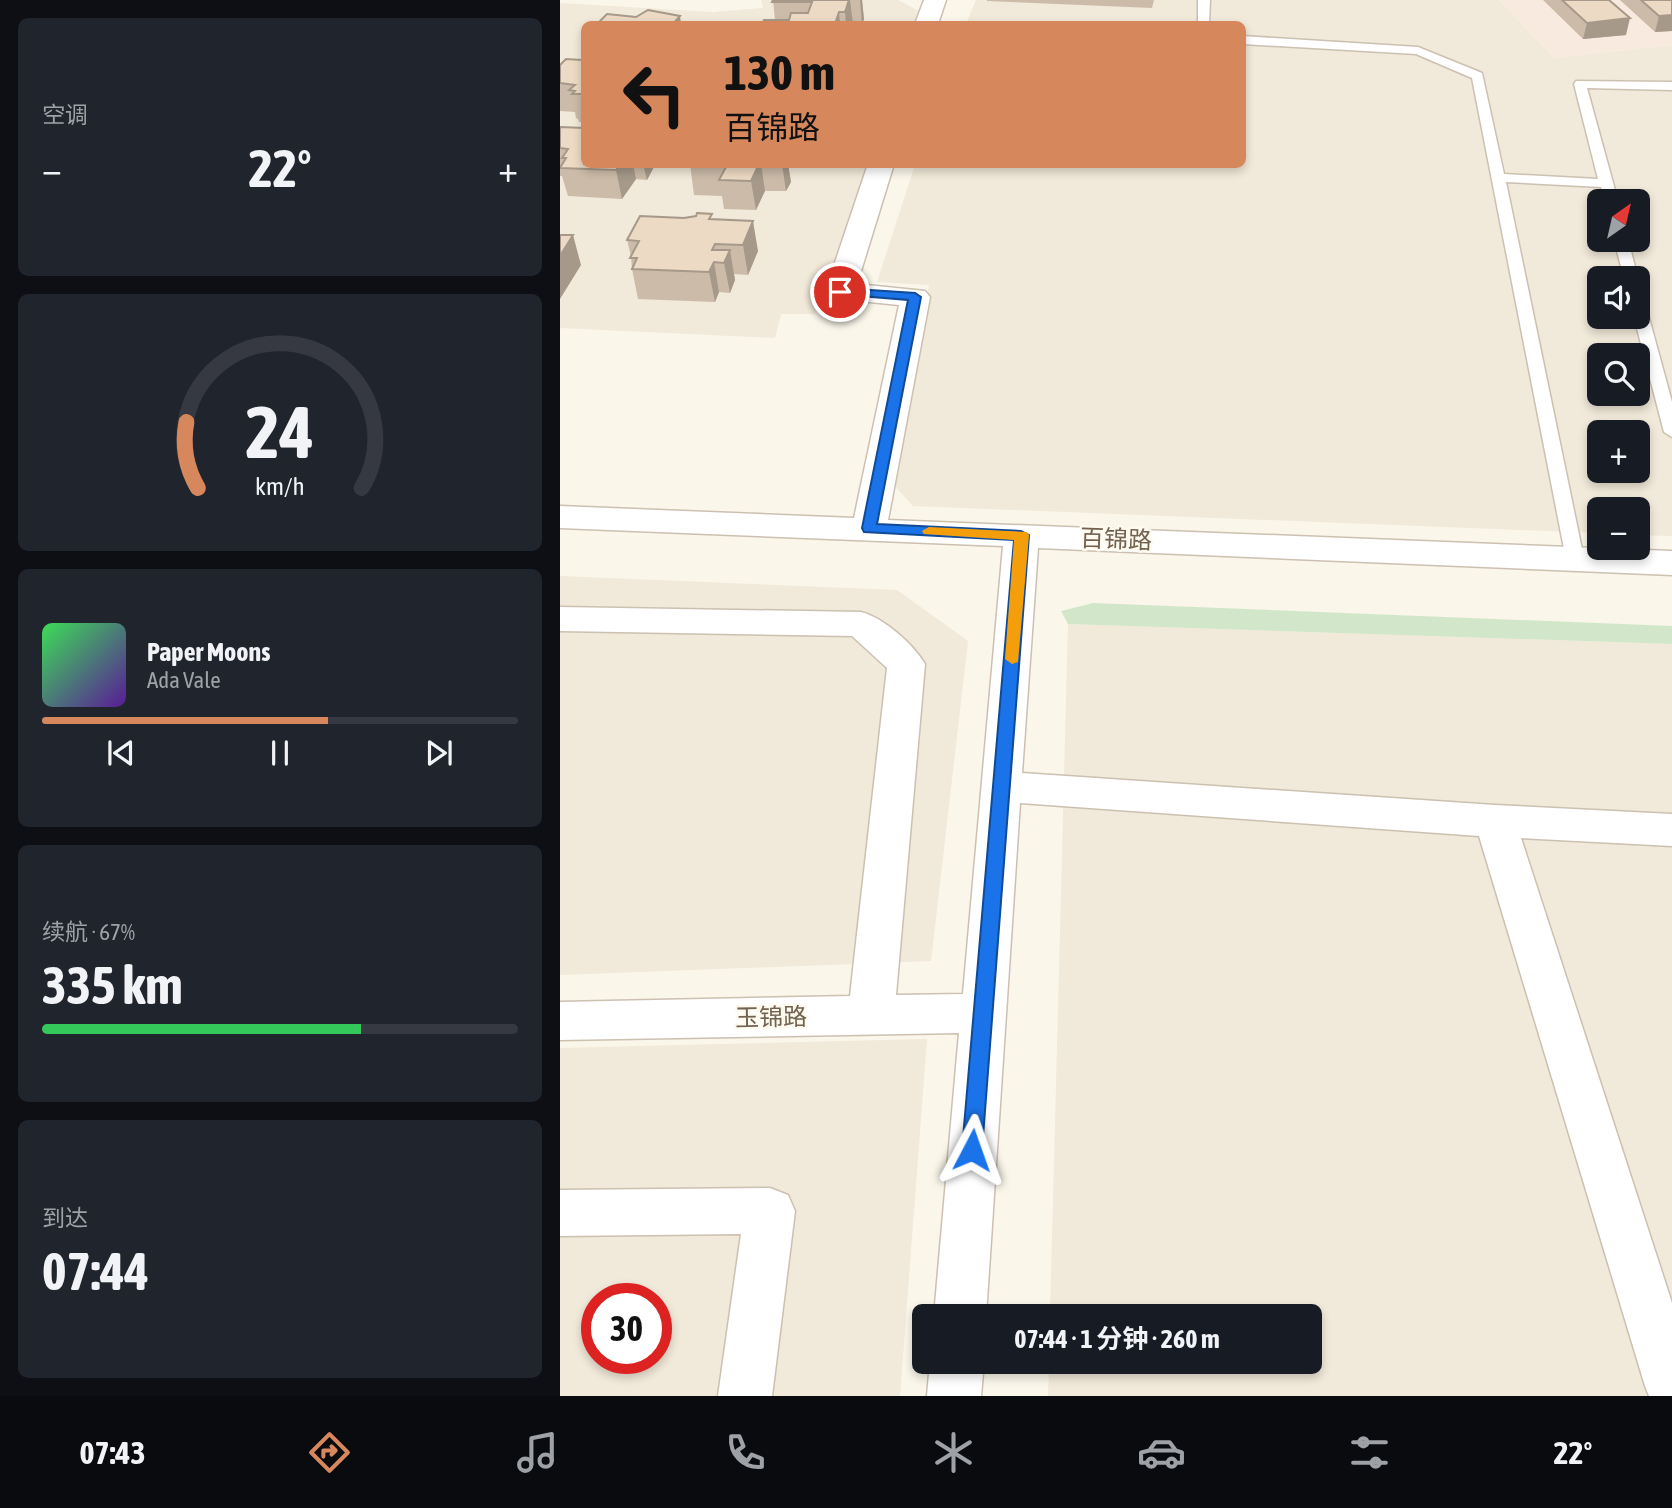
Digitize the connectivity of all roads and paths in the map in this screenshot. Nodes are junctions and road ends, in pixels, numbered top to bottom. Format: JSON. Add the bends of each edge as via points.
{"nodes":[{"id":1,"x":935,"y":0,"type":"edge"},
{"id":2,"x":1204,"y":0,"type":"edge"},
{"id":3,"x":928,"y":21,"type":"edge"},
{"id":4,"x":1204,"y":21,"type":"edge"},
{"id":5,"x":1246,"y":40,"type":"edge"},
{"id":6,"x":1672,"y":86,"type":"edge"},
{"id":7,"x":880,"y":168,"type":"edge"},
{"id":8,"x":1499,"y":178,"type":"junction"},
{"id":9,"x":1606,"y":183,"type":"junction"},
{"id":10,"x":1608,"y":189,"type":"edge"},
{"id":11,"x":1645,"y":329,"type":"edge"},
{"id":12,"x":1672,"y":432,"type":"edge"},
{"id":13,"x":560,"y":517,"type":"edge"},
{"id":14,"x":869,"y":528,"type":"junction"},
{"id":15,"x":1021,"y":535,"type":"junction"},
{"id":16,"x":1575,"y":559,"type":"junction"},
{"id":17,"x":1672,"y":563,"type":"edge"},
{"id":18,"x":560,"y":619,"type":"edge"},
{"id":19,"x":1003,"y":787,"type":"junction"},
{"id":20,"x":1495,"y":821,"type":"junction"},
{"id":21,"x":1672,"y":830,"type":"edge"},
{"id":22,"x":982,"y":1013,"type":"junction"},
{"id":23,"x":871,"y":1015,"type":"junction"},
{"id":24,"x":560,"y":1021,"type":"edge"},
{"id":25,"x":560,"y":1213,"type":"edge"},
{"id":26,"x":961,"y":1304,"type":"edge"},
{"id":27,"x":956,"y":1374,"type":"edge"},
{"id":28,"x":1672,"y":1386,"type":"edge"},
{"id":29,"x":745,"y":1396,"type":"edge"},
{"id":30,"x":954,"y":1396,"type":"edge"}],
"edges":[{"from":1,"to":3,"type":"street"},
{"from":2,"to":4,"type":"lane"},
{"from":5,"to":8,"type":"lane","via":[[1418,51],[1478,76]]},
{"from":6,"to":9,"type":"lane","via":[[1580,84]]},
{"from":7,"to":14,"type":"street","via":[[840,292],[915,297]]},
{"from":8,"to":9,"type":"lane"},
{"from":8,"to":16,"type":"lane"},
{"from":9,"to":10,"type":"lane"},
{"from":11,"to":12,"type":"lane"},
{"from":13,"to":14,"type":"street","name":"百锦路"},
{"from":14,"to":15,"type":"street","name":"百锦路"},
{"from":15,"to":16,"type":"street","name":"百锦路"},
{"from":15,"to":19,"type":"street"},
{"from":16,"to":17,"type":"street","name":"百锦路"},
{"from":18,"to":23,"type":"street","via":[[861,624],[906,664]]},
{"from":19,"to":20,"type":"street"},
{"from":19,"to":22,"type":"street"},
{"from":20,"to":21,"type":"street"},
{"from":20,"to":28,"type":"street"},
{"from":22,"to":23,"type":"street","name":"玉锦路"},
{"from":22,"to":26,"type":"street"},
{"from":23,"to":24,"type":"street","name":"玉锦路"},
{"from":25,"to":29,"type":"street","via":[[769,1211]]},
{"from":27,"to":30,"type":"street"}]}
